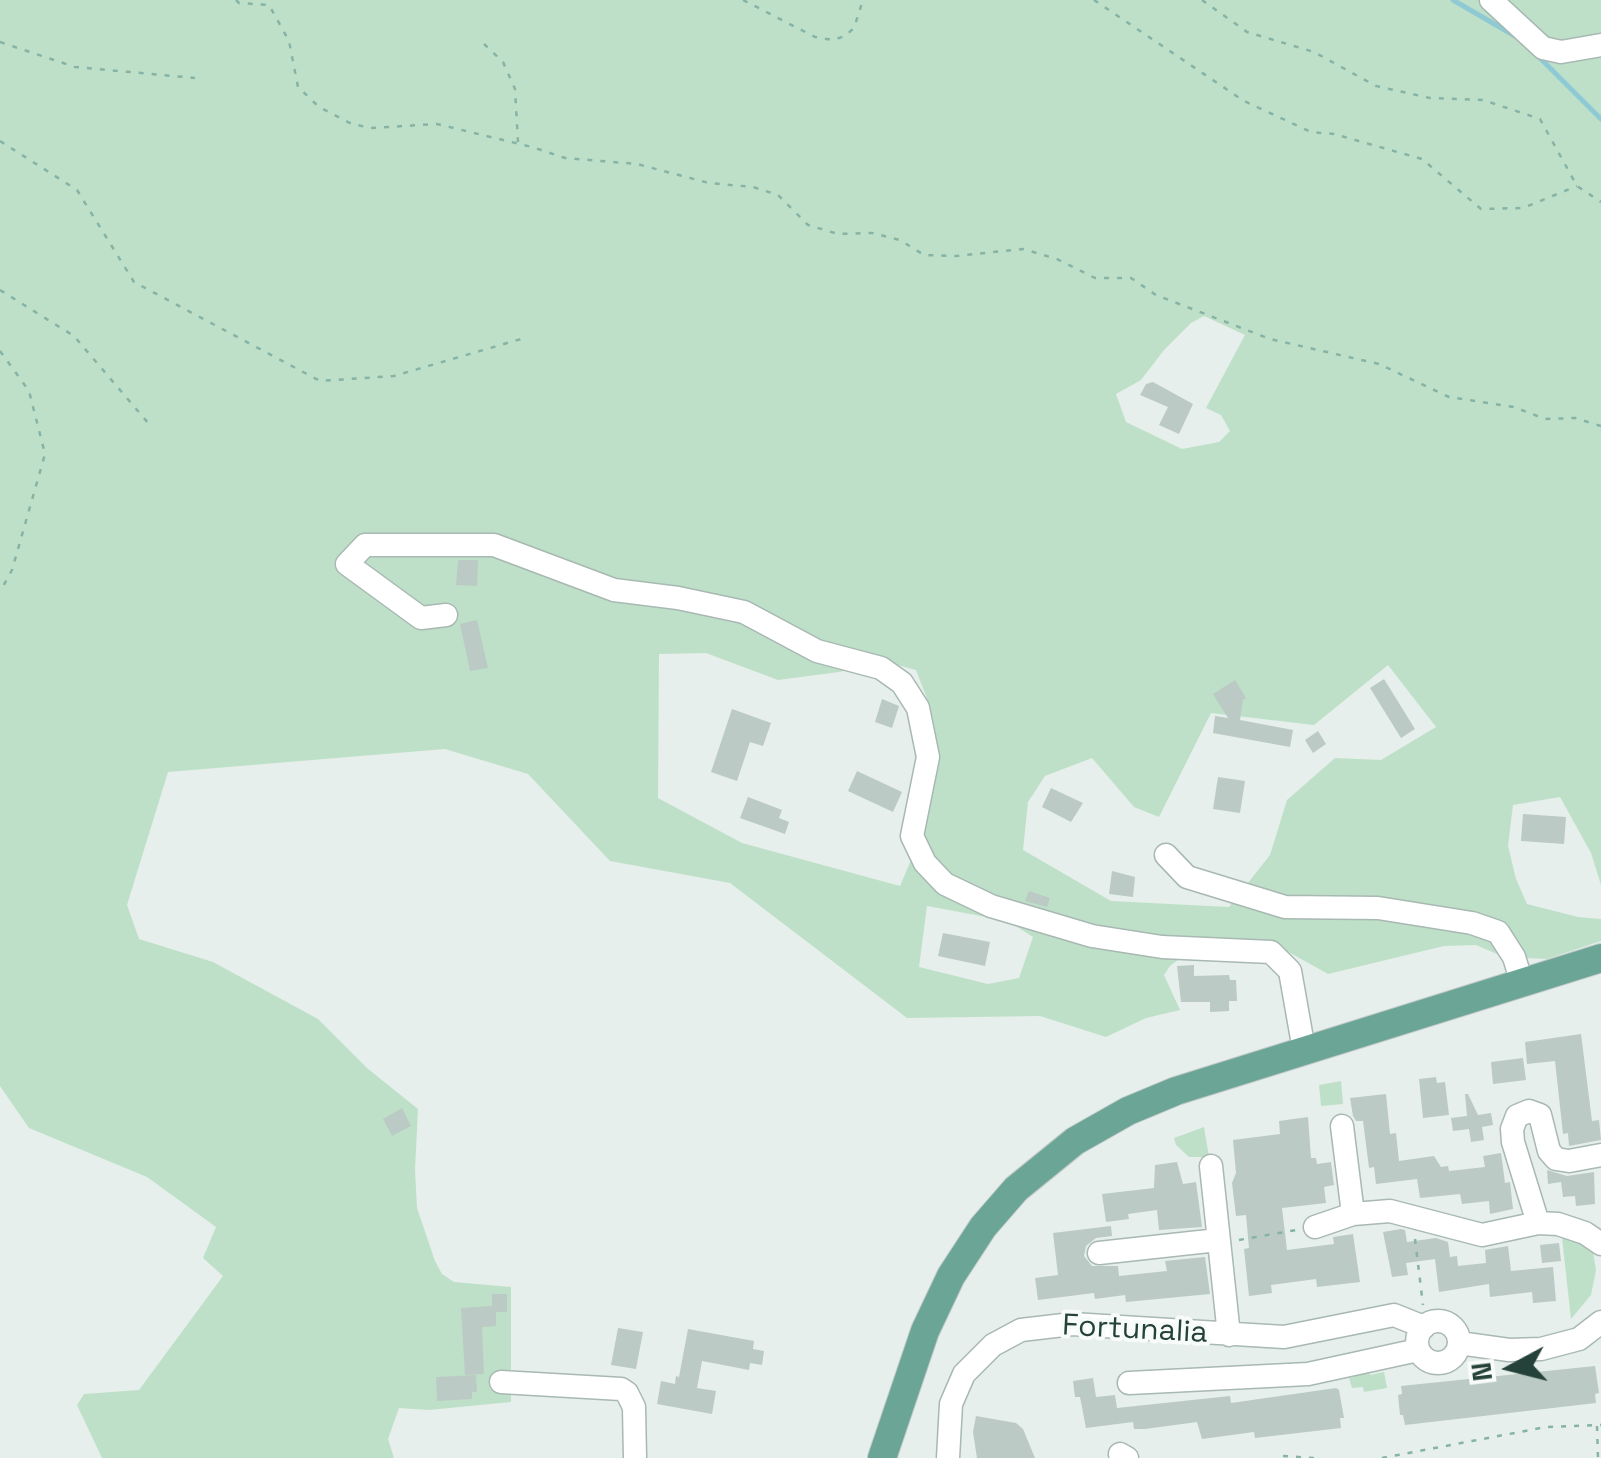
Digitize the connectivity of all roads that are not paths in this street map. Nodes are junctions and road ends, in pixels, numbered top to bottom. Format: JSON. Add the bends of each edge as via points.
{"nodes":[{"id":1,"x":1491,"y":0,"type":"edge"},
{"id":2,"x":1601,"y":45,"type":"edge"},
{"id":3,"x":446,"y":615,"type":"dead end"},
{"id":4,"x":1166,"y":854,"type":"dead end"},
{"id":5,"x":1601,"y":958,"type":"edge"},
{"id":6,"x":1522,"y":983,"type":"junction"},
{"id":7,"x":1304,"y":1050,"type":"junction"},
{"id":8,"x":1342,"y":1126,"type":"dead end"},
{"id":9,"x":1601,"y":1155,"type":"edge"},
{"id":10,"x":1210,"y":1166,"type":"dead end"},
{"id":11,"x":1353,"y":1214,"type":"junction"},
{"id":12,"x":1538,"y":1223,"type":"junction"},
{"id":13,"x":1316,"y":1227,"type":"road end"},
{"id":14,"x":1218,"y":1240,"type":"junction"},
{"id":15,"x":1601,"y":1244,"type":"edge"},
{"id":16,"x":1098,"y":1253,"type":"dead end"},
{"id":17,"x":1600,"y":1325,"type":"edge"},
{"id":18,"x":1229,"y":1335,"type":"junction"},
{"id":19,"x":1421,"y":1338,"type":"junction"},
{"id":20,"x":1458,"y":1343,"type":"junction"},
{"id":21,"x":501,"y":1382,"type":"dead end"},
{"id":22,"x":1129,"y":1384,"type":"dead end"},
{"id":23,"x":636,"y":1458,"type":"edge"},
{"id":24,"x":882,"y":1458,"type":"edge"},
{"id":25,"x":948,"y":1458,"type":"edge"}],
"edges":[{"from":1,"to":2,"type":"street","via":[[1543,48]]},
{"from":3,"to":7,"type":"street","via":[[421,618],[347,564],[365,545],[494,545],[614,590],[744,612],[817,651],[881,668],[902,683],[918,708],[928,757],[912,836],[945,884],[991,906],[1092,936],[1271,952],[1290,971]]},
{"from":4,"to":6,"type":"street","via":[[1187,878],[1286,908],[1378,908],[1498,932]]},
{"from":5,"to":6,"type":"main road"},
{"from":6,"to":7,"type":"main road"},
{"from":7,"to":24,"type":"main road","via":[[1128,1111],[1075,1141],[1016,1189],[951,1276]]},
{"from":8,"to":11,"type":"street"},
{"from":9,"to":12,"type":"street","via":[[1556,1159],[1540,1115],[1517,1116],[1513,1142]]},
{"from":10,"to":14,"type":"street","name":"Fortunalia"},
{"from":11,"to":12,"type":"street","via":[[1413,1215],[1482,1235]]},
{"from":11,"to":13,"type":"street"},
{"from":12,"to":15,"type":"street","via":[[1572,1228]]},
{"from":14,"to":16,"type":"street"},
{"from":14,"to":18,"type":"street","name":"Fortunalia"},
{"from":17,"to":20,"type":"street","name":"Fortunalia","via":[[1569,1343],[1525,1351]]},
{"from":18,"to":19,"type":"street","name":"Fortunalia","via":[[1298,1335],[1384,1316],[1404,1317]]},
{"from":18,"to":25,"type":"street","name":"Fortunalia","via":[[1055,1324],[1021,1330],[964,1374],[948,1420]]},
{"from":19,"to":20,"type":"street","name":"Fortunalia","via":[[1436,1321],[1455,1330]]},
{"from":19,"to":20,"type":"street","name":"Fortunalia","via":[[1428,1360],[1442,1363]]},
{"from":19,"to":22,"type":"street","name":"Fortunalia","via":[[1308,1374]]},
{"from":21,"to":23,"type":"street","via":[[621,1389],[634,1407]]}]}
